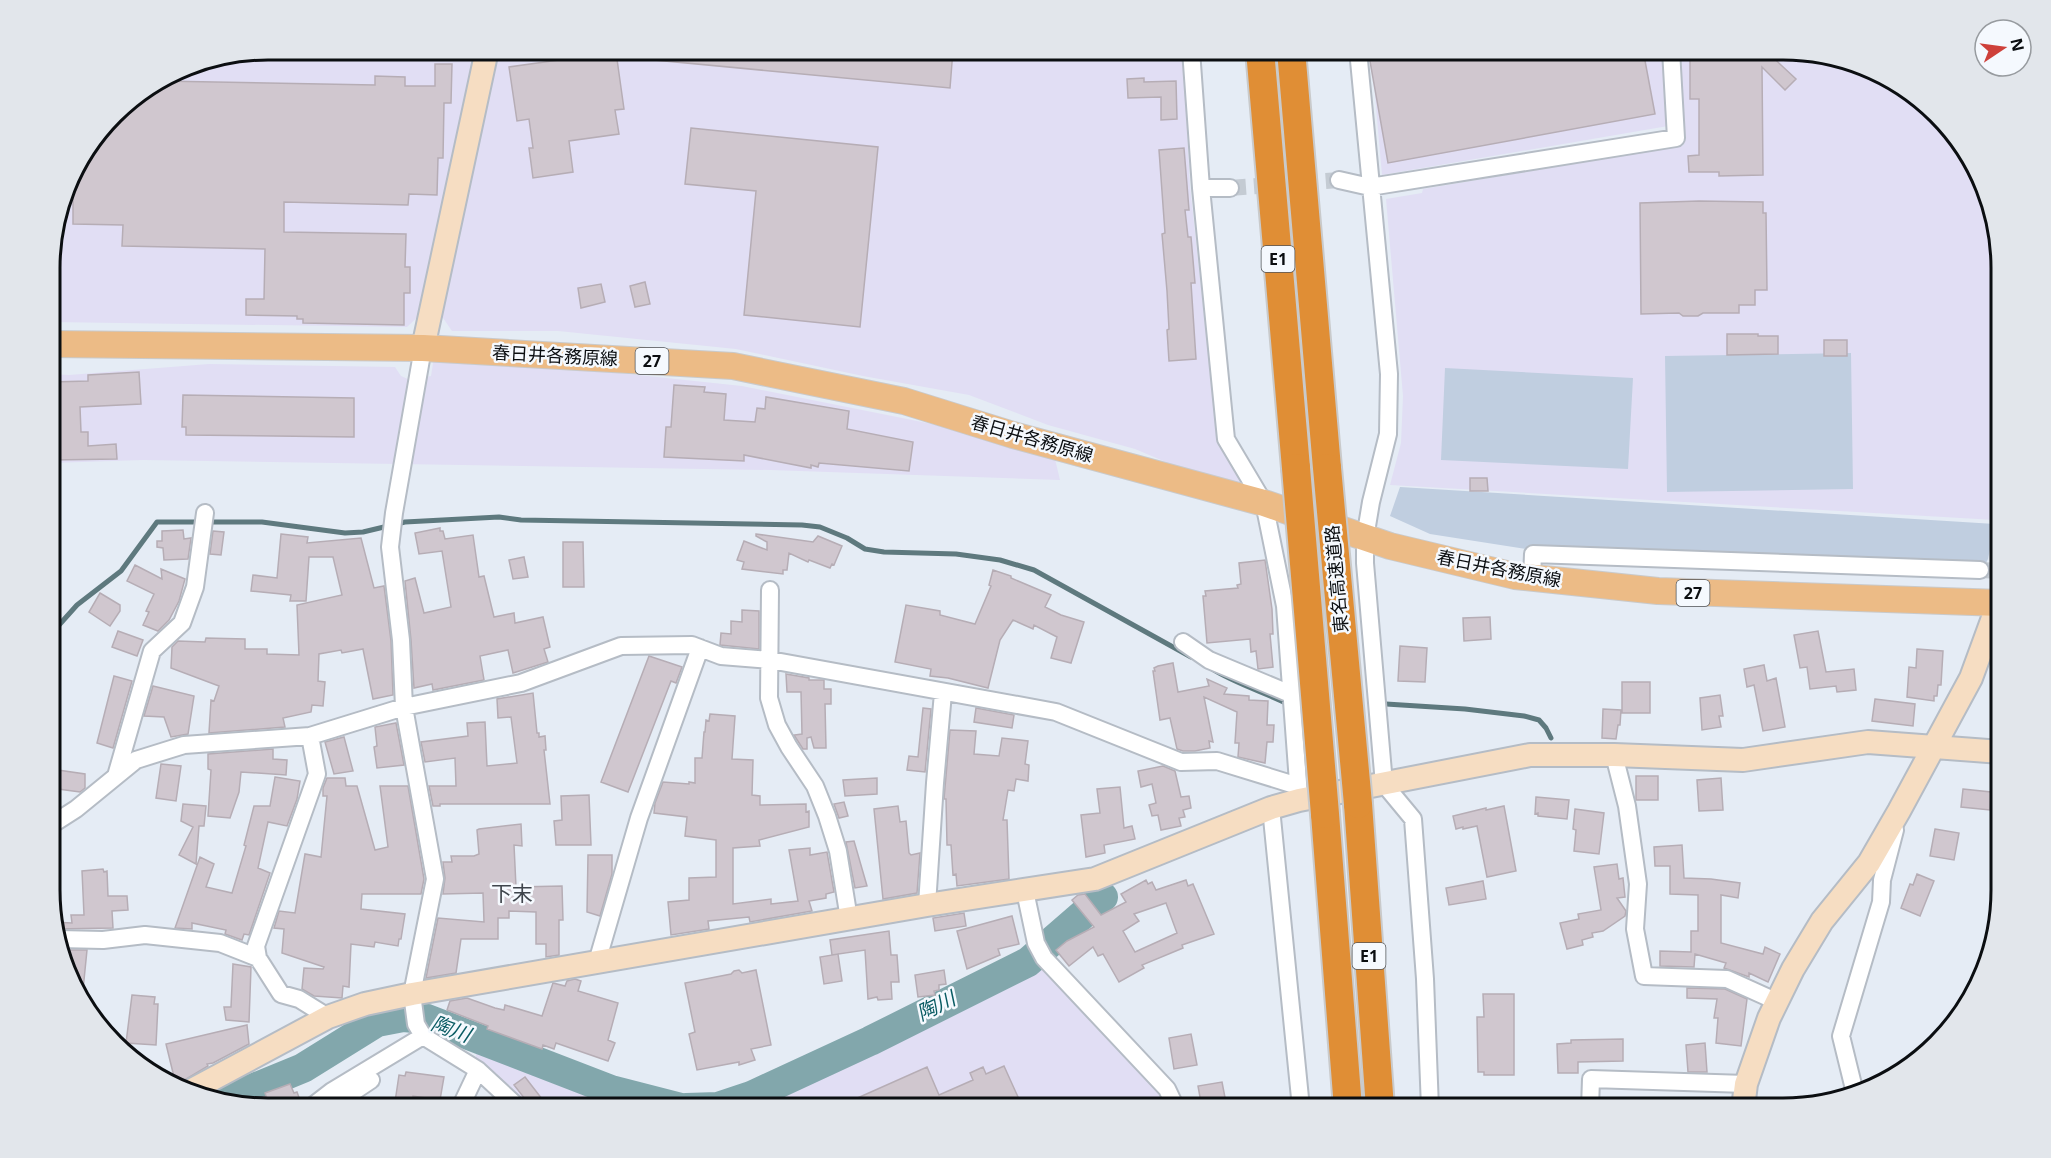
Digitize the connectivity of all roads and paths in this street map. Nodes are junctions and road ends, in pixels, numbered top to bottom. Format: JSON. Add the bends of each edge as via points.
{"nodes":[{"id":1,"x":485,"y":60,"type":"edge"},
{"id":2,"x":1192,"y":60,"type":"edge"},
{"id":3,"x":1261,"y":60,"type":"edge"},
{"id":4,"x":1292,"y":60,"type":"edge"},
{"id":5,"x":1359,"y":60,"type":"edge"},
{"id":6,"x":1672,"y":60,"type":"edge"},
{"id":7,"x":1339,"y":180,"type":"tunnel mouth"},
{"id":8,"x":1370,"y":186,"type":"junction"},
{"id":9,"x":1230,"y":188,"type":"tunnel mouth"},
{"id":10,"x":1200,"y":189,"type":"junction"},
{"id":11,"x":60,"y":344,"type":"edge"},
{"id":12,"x":423,"y":348,"type":"junction"},
{"id":13,"x":1264,"y":503,"type":"junction"},
{"id":14,"x":205,"y":513,"type":"dead end"},
{"id":15,"x":1365,"y":538,"type":"junction"},
{"id":16,"x":1980,"y":570,"type":"tunnel mouth"},
{"id":17,"x":1532,"y":578,"type":"junction"},
{"id":18,"x":770,"y":590,"type":"dead end"},
{"id":19,"x":1991,"y":601,"type":"edge"},
{"id":20,"x":1991,"y":627,"type":"edge"},
{"id":21,"x":1183,"y":642,"type":"dead end"},
{"id":22,"x":700,"y":648,"type":"junction"},
{"id":23,"x":770,"y":660,"type":"junction"},
{"id":24,"x":943,"y":693,"type":"junction"},
{"id":25,"x":1293,"y":695,"type":"junction"},
{"id":26,"x":404,"y":707,"type":"junction"},
{"id":27,"x":310,"y":736,"type":"junction"},
{"id":28,"x":1934,"y":746,"type":"junction"},
{"id":29,"x":1991,"y":751,"type":"edge"},
{"id":30,"x":1614,"y":755,"type":"junction"},
{"id":31,"x":116,"y":776,"type":"junction"},
{"id":32,"x":1384,"y":784,"type":"junction"},
{"id":33,"x":1299,"y":793,"type":"junction"},
{"id":34,"x":1271,"y":808,"type":"junction"},
{"id":35,"x":1899,"y":811,"type":"junction"},
{"id":36,"x":60,"y":819,"type":"edge"},
{"id":37,"x":1025,"y":891,"type":"junction"},
{"id":38,"x":927,"y":905,"type":"junction"},
{"id":39,"x":849,"y":919,"type":"junction"},
{"id":40,"x":66,"y":939,"type":"edge"},
{"id":41,"x":258,"y":958,"type":"junction"},
{"id":42,"x":597,"y":962,"type":"junction"},
{"id":43,"x":1778,"y":1002,"type":"junction"},
{"id":44,"x":328,"y":1017,"type":"junction"},
{"id":45,"x":417,"y":1021,"type":"junction"},
{"id":46,"x":478,"y":1070,"type":"junction"},
{"id":47,"x":1746,"y":1083,"type":"junction"},
{"id":48,"x":200,"y":1086,"type":"edge"},
{"id":49,"x":1853,"y":1086,"type":"edge"},
{"id":50,"x":323,"y":1098,"type":"edge"},
{"id":51,"x":344,"y":1098,"type":"edge"},
{"id":52,"x":465,"y":1098,"type":"edge"},
{"id":53,"x":508,"y":1098,"type":"edge"},
{"id":54,"x":1171,"y":1098,"type":"edge"},
{"id":55,"x":1299,"y":1098,"type":"edge"},
{"id":56,"x":1347,"y":1098,"type":"edge"},
{"id":57,"x":1379,"y":1098,"type":"edge"},
{"id":58,"x":1430,"y":1098,"type":"edge"},
{"id":59,"x":1590,"y":1098,"type":"edge"},
{"id":60,"x":1744,"y":1098,"type":"edge"}],
"edges":[{"from":1,"to":12,"type":"street"},
{"from":2,"to":10,"type":"street"},
{"from":3,"to":56,"type":"highway","name":"東名高速道路","number":"E1","bridge":true},
{"from":4,"to":57,"type":"highway","name":"東名高速道路","number":"E1","bridge":true,"via":[[1358,804]]},
{"from":5,"to":8,"type":"street"},
{"from":6,"to":8,"type":"street","via":[[1676,138]]},
{"from":7,"to":8,"type":"street"},
{"from":8,"to":15,"type":"street","via":[[1389,374],[1388,434]]},
{"from":9,"to":10,"type":"street"},
{"from":10,"to":13,"type":"street","via":[[1226,439]]},
{"from":11,"to":12,"type":"main road","name":"春日井各務原線","number":"27"},
{"from":12,"to":13,"type":"main road","name":"春日井各務原線","number":"27","via":[[733,366],[904,401]]},
{"from":12,"to":26,"type":"street","via":[[390,547]]},
{"from":13,"to":15,"type":"main road","name":"春日井各務原線","number":"27"},
{"from":13,"to":25,"type":"street","via":[[1285,606]]},
{"from":14,"to":31,"type":"street","via":[[195,587],[182,623],[152,651]]},
{"from":15,"to":17,"type":"main road","name":"春日井各務原線","number":"27"},
{"from":15,"to":32,"type":"street"},
{"from":16,"to":17,"type":"street","via":[[1533,554]]},
{"from":17,"to":19,"type":"main road","name":"春日井各務原線","number":"27","via":[[1658,591]]},
{"from":18,"to":23,"type":"street"},
{"from":20,"to":28,"type":"street","via":[[1971,678]]},
{"from":21,"to":25,"type":"street","via":[[1209,660]]},
{"from":22,"to":23,"type":"street","via":[[721,656]]},
{"from":22,"to":26,"type":"street","via":[[621,646],[521,683]]},
{"from":22,"to":42,"type":"street","via":[[639,818]]},
{"from":23,"to":24,"type":"street"},
{"from":23,"to":39,"type":"street","via":[[770,698],[777,725],[815,786],[827,816],[838,851]]},
{"from":24,"to":33,"type":"street","via":[[1056,712],[1181,762],[1217,761]]},
{"from":24,"to":38,"type":"street"},
{"from":25,"to":33,"type":"street"},
{"from":26,"to":27,"type":"street"},
{"from":26,"to":45,"type":"street","via":[[435,879]]},
{"from":27,"to":31,"type":"street","via":[[184,745],[136,760]]},
{"from":27,"to":41,"type":"street","via":[[316,774],[256,946]]},
{"from":28,"to":29,"type":"street"},
{"from":28,"to":30,"type":"street","via":[[1868,742],[1743,760]]},
{"from":28,"to":35,"type":"street"},
{"from":30,"to":32,"type":"street","via":[[1530,755]]},
{"from":30,"to":43,"type":"street","via":[[1627,806],[1638,884],[1635,929],[1644,976],[1727,979]]},
{"from":31,"to":36,"type":"street"},
{"from":32,"to":33,"type":"street"},
{"from":32,"to":58,"type":"street","via":[[1413,819]]},
{"from":33,"to":34,"type":"street"},
{"from":34,"to":37,"type":"street","via":[[1095,879]]},
{"from":34,"to":55,"type":"street"},
{"from":35,"to":43,"type":"street","via":[[1869,863],[1822,921]]},
{"from":35,"to":49,"type":"street","via":[[1882,880],[1881,902],[1841,1036]]},
{"from":37,"to":38,"type":"street"},
{"from":37,"to":54,"type":"street","via":[[1040,950]]},
{"from":38,"to":39,"type":"street"},
{"from":39,"to":42,"type":"street"},
{"from":40,"to":41,"type":"street","via":[[145,935],[220,943]]},
{"from":41,"to":44,"type":"street","via":[[281,994],[299,999]]},
{"from":42,"to":45,"type":"street"},
{"from":43,"to":47,"type":"street"},
{"from":44,"to":45,"type":"street","via":[[365,1004]]},
{"from":44,"to":48,"type":"street"},
{"from":45,"to":46,"type":"street"},
{"from":45,"to":50,"type":"street"},
{"from":45,"to":51,"type":"street","via":[[408,1055]]},
{"from":46,"to":52,"type":"street"},
{"from":46,"to":53,"type":"street"},
{"from":47,"to":59,"type":"street","via":[[1591,1079]]},
{"from":47,"to":60,"type":"street"}]}
